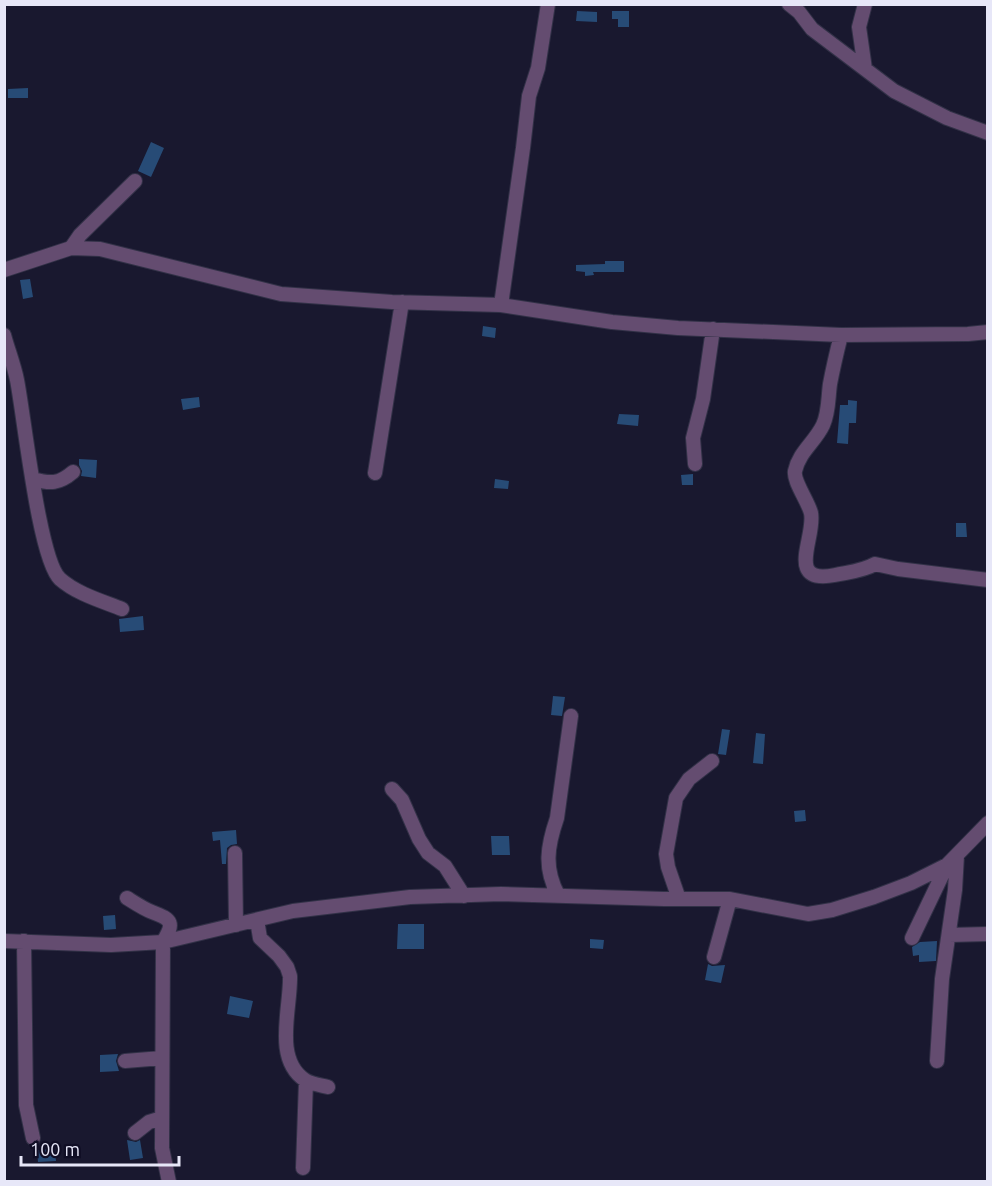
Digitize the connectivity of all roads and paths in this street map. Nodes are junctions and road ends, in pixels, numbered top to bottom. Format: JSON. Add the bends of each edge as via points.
{"nodes":[{"id":1,"x":548,"y":4,"type":"edge"},
{"id":2,"x":789,"y":4,"type":"edge"},
{"id":3,"x":865,"y":4,"type":"edge"},
{"id":4,"x":865,"y":69,"type":"junction"},
{"id":5,"x":987,"y":133,"type":"edge"},
{"id":6,"x":135,"y":181,"type":"dead end"},
{"id":7,"x":71,"y":248,"type":"junction"},
{"id":8,"x":4,"y":270,"type":"edge"},
{"id":9,"x":402,"y":302,"type":"junction"},
{"id":10,"x":501,"y":305,"type":"junction"},
{"id":11,"x":713,"y":329,"type":"junction"},
{"id":12,"x":987,"y":332,"type":"edge"},
{"id":13,"x":841,"y":335,"type":"junction"},
{"id":14,"x":4,"y":336,"type":"edge"},
{"id":15,"x":695,"y":464,"type":"dead end"},
{"id":16,"x":73,"y":472,"type":"dead end"},
{"id":17,"x":375,"y":472,"type":"dead end"},
{"id":18,"x":33,"y":479,"type":"junction"},
{"id":19,"x":987,"y":580,"type":"edge"},
{"id":20,"x":122,"y":609,"type":"dead end"},
{"id":21,"x":571,"y":716,"type":"dead end"},
{"id":22,"x":712,"y":761,"type":"dead end"},
{"id":23,"x":393,"y":789,"type":"dead end"},
{"id":24,"x":987,"y":823,"type":"edge"},
{"id":25,"x":235,"y":853,"type":"dead end"},
{"id":26,"x":952,"y":860,"type":"junction"},
{"id":27,"x":558,"y":895,"type":"junction"},
{"id":28,"x":464,"y":896,"type":"junction"},
{"id":29,"x":127,"y":898,"type":"dead end"},
{"id":30,"x":730,"y":898,"type":"junction"},
{"id":31,"x":679,"y":899,"type":"junction"},
{"id":32,"x":257,"y":920,"type":"junction"},
{"id":33,"x":236,"y":925,"type":"junction"},
{"id":34,"x":987,"y":934,"type":"edge"},
{"id":35,"x":949,"y":935,"type":"junction"},
{"id":36,"x":912,"y":938,"type":"dead end"},
{"id":37,"x":4,"y":941,"type":"edge"},
{"id":38,"x":24,"y":941,"type":"junction"},
{"id":39,"x":163,"y":942,"type":"junction"},
{"id":40,"x":714,"y":957,"type":"dead end"},
{"id":41,"x":162,"y":1058,"type":"junction"},
{"id":42,"x":124,"y":1061,"type":"dead end"},
{"id":43,"x":936,"y":1061,"type":"dead end"},
{"id":44,"x":306,"y":1081,"type":"junction"},
{"id":45,"x":328,"y":1087,"type":"dead end"},
{"id":46,"x":162,"y":1118,"type":"junction"},
{"id":47,"x":135,"y":1133,"type":"dead end"},
{"id":48,"x":33,"y":1138,"type":"dead end"},
{"id":49,"x":303,"y":1168,"type":"dead end"},
{"id":50,"x":169,"y":1182,"type":"edge"}],
"edges":[{"from":1,"to":10,"type":"street","via":[[538,68],[529,96]]},
{"from":2,"to":4,"type":"street","via":[[812,29]]},
{"from":3,"to":4,"type":"street","via":[[859,27]]},
{"from":4,"to":5,"type":"street","via":[[894,91]]},
{"from":6,"to":7,"type":"street"},
{"from":7,"to":8,"type":"street"},
{"from":7,"to":9,"type":"street","via":[[100,249],[281,294]]},
{"from":9,"to":10,"type":"street"},
{"from":9,"to":17,"type":"street"},
{"from":10,"to":11,"type":"street","via":[[612,322]]},
{"from":11,"to":13,"type":"street"},
{"from":11,"to":15,"type":"street","via":[[693,438]]},
{"from":12,"to":13,"type":"street"},
{"from":13,"to":19,"type":"street","via":[[827,416],[802,453],[795,471],[812,520],[806,567],[818,576],[875,564]]},
{"from":14,"to":18,"type":"street","via":[[16,377]]},
{"from":16,"to":18,"type":"street","via":[[56,483]]},
{"from":18,"to":20,"type":"street","via":[[40,522],[52,567],[59,578]]},
{"from":21,"to":27,"type":"street","via":[[547,861]]},
{"from":22,"to":31,"type":"street","via":[[689,779],[676,798],[666,854]]},
{"from":23,"to":28,"type":"street","via":[[424,849],[445,866]]},
{"from":24,"to":26,"type":"street"},
{"from":25,"to":33,"type":"street"},
{"from":26,"to":30,"type":"street","via":[[911,883],[832,910],[808,914]]},
{"from":26,"to":35,"type":"street","via":[[955,890]]},
{"from":26,"to":36,"type":"street"},
{"from":27,"to":28,"type":"street"},
{"from":27,"to":31,"type":"street"},
{"from":28,"to":32,"type":"street","via":[[410,897],[293,911]]},
{"from":29,"to":39,"type":"street","via":[[170,921],[171,928]]},
{"from":30,"to":31,"type":"street"},
{"from":30,"to":40,"type":"street"},
{"from":32,"to":33,"type":"street"},
{"from":32,"to":44,"type":"street","via":[[260,938],[288,967],[286,1047],[293,1068]]},
{"from":33,"to":39,"type":"street"},
{"from":34,"to":35,"type":"street"},
{"from":35,"to":43,"type":"street"},
{"from":37,"to":38,"type":"street"},
{"from":38,"to":39,"type":"street","via":[[111,945]]},
{"from":38,"to":48,"type":"street","via":[[26,1105]]},
{"from":39,"to":41,"type":"street"},
{"from":41,"to":42,"type":"street"},
{"from":41,"to":46,"type":"street"},
{"from":44,"to":45,"type":"street"},
{"from":44,"to":49,"type":"street"},
{"from":46,"to":47,"type":"street"},
{"from":46,"to":50,"type":"street","via":[[162,1148]]}]}
